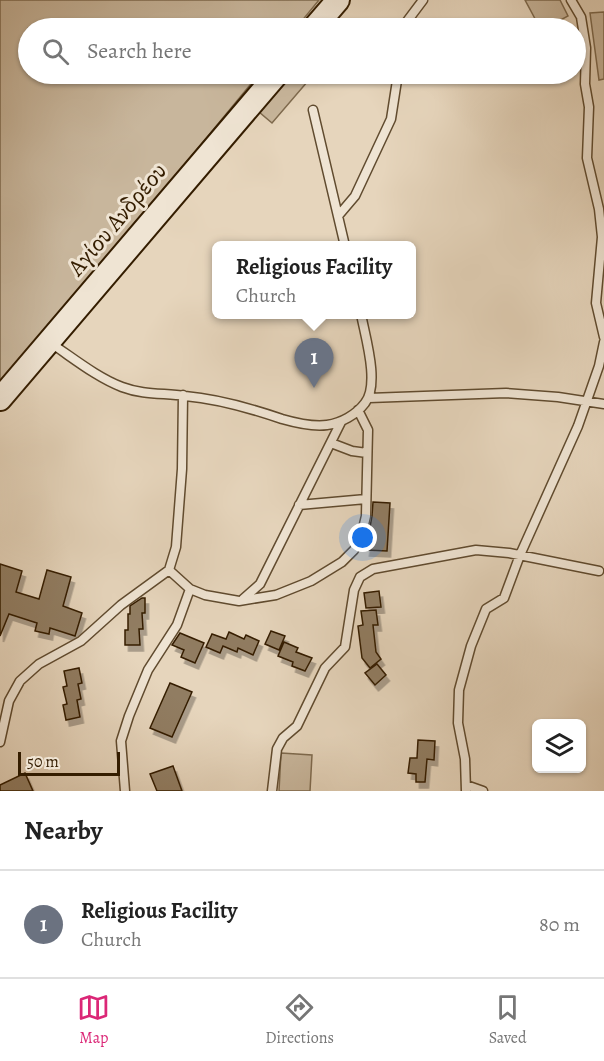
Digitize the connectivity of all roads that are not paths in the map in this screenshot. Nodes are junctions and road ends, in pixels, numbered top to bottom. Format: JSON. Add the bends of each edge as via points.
{"nodes":[{"id":1,"x":338,"y":0,"type":"edge"},
{"id":2,"x":423,"y":0,"type":"edge"},
{"id":3,"x":571,"y":0,"type":"edge"},
{"id":4,"x":323,"y":18,"type":"edge"},
{"id":5,"x":410,"y":18,"type":"edge"},
{"id":6,"x":581,"y":18,"type":"edge"},
{"id":7,"x":268,"y":84,"type":"edge"},
{"id":8,"x":396,"y":84,"type":"edge"},
{"id":9,"x":585,"y":84,"type":"edge"},
{"id":10,"x":313,"y":110,"type":"dead end"},
{"id":11,"x":602,"y":212,"type":"edge"},
{"id":12,"x":338,"y":216,"type":"junction"},
{"id":13,"x":344,"y":241,"type":"edge"},
{"id":14,"x":601,"y":281,"type":"edge"},
{"id":15,"x":362,"y":319,"type":"edge"},
{"id":16,"x":604,"y":337,"type":"edge"},
{"id":17,"x":48,"y":341,"type":"junction"},
{"id":18,"x":604,"y":342,"type":"edge"},
{"id":19,"x":183,"y":395,"type":"junction"},
{"id":20,"x":369,"y":398,"type":"junction"},
{"id":21,"x":0,"y":399,"type":"edge"},
{"id":22,"x":587,"y":401,"type":"junction"},
{"id":23,"x":604,"y":404,"type":"edge"},
{"id":24,"x":358,"y":410,"type":"junction"},
{"id":25,"x":341,"y":422,"type":"junction"},
{"id":26,"x":331,"y":443,"type":"junction"},
{"id":27,"x":367,"y":453,"type":"junction"},
{"id":28,"x":366,"y":499,"type":"junction"},
{"id":29,"x":299,"y":505,"type":"junction"},
{"id":30,"x":520,"y":555,"type":"junction"},
{"id":31,"x":169,"y":570,"type":"junction"},
{"id":32,"x":599,"y":571,"type":"dead end"},
{"id":33,"x":190,"y":589,"type":"junction"},
{"id":34,"x":243,"y":600,"type":"junction"},
{"id":35,"x":0,"y":742,"type":"edge"},
{"id":36,"x":466,"y":788,"type":"edge"},
{"id":37,"x":125,"y":791,"type":"edge"},
{"id":38,"x":272,"y":791,"type":"edge"},
{"id":39,"x":483,"y":791,"type":"edge"}],
"edges":[{"from":1,"to":4,"type":"main road"},
{"from":2,"to":5,"type":"lane"},
{"from":3,"to":6,"type":"lane"},
{"from":7,"to":17,"type":"main road","name":"Αγίου Ανδρέου"},
{"from":8,"to":12,"type":"lane","via":[[391,119],[355,196]]},
{"from":9,"to":11,"type":"lane","via":[[589,107],[587,158]]},
{"from":10,"to":12,"type":"lane"},
{"from":11,"to":14,"type":"lane"},
{"from":12,"to":13,"type":"lane"},
{"from":14,"to":16,"type":"lane","via":[[596,303]]},
{"from":15,"to":20,"type":"lane","via":[[371,367]]},
{"from":17,"to":19,"type":"lane","via":[[122,387]]},
{"from":17,"to":21,"type":"main road","name":"Αγίου Ανδρέου"},
{"from":18,"to":22,"type":"lane"},
{"from":19,"to":25,"type":"lane","via":[[223,401],[296,423],[325,426]]},
{"from":19,"to":31,"type":"lane","via":[[177,536]]},
{"from":20,"to":22,"type":"lane","via":[[506,393]]},
{"from":20,"to":24,"type":"lane"},
{"from":22,"to":23,"type":"lane"},
{"from":22,"to":30,"type":"lane"},
{"from":24,"to":25,"type":"lane"},
{"from":24,"to":27,"type":"lane","via":[[368,430]]},
{"from":25,"to":26,"type":"lane"},
{"from":26,"to":27,"type":"lane"},
{"from":26,"to":29,"type":"lane"},
{"from":27,"to":28,"type":"lane"},
{"from":28,"to":29,"type":"lane"},
{"from":28,"to":34,"type":"lane","via":[[361,537],[342,562],[311,581],[276,595]]},
{"from":29,"to":34,"type":"lane","via":[[260,584]]},
{"from":30,"to":32,"type":"lane"},
{"from":30,"to":36,"type":"lane","via":[[504,598],[486,609],[459,690],[458,723]]},
{"from":30,"to":38,"type":"lane","via":[[476,550],[373,569],[360,577],[354,590],[345,647],[326,668],[297,726],[277,749]]},
{"from":31,"to":33,"type":"lane"},
{"from":31,"to":35,"type":"lane","via":[[81,641],[39,664],[20,681],[9,701]]},
{"from":33,"to":34,"type":"lane"},
{"from":33,"to":37,"type":"lane","via":[[177,624],[148,670],[129,716],[121,741]]},
{"from":36,"to":39,"type":"lane"}]}
